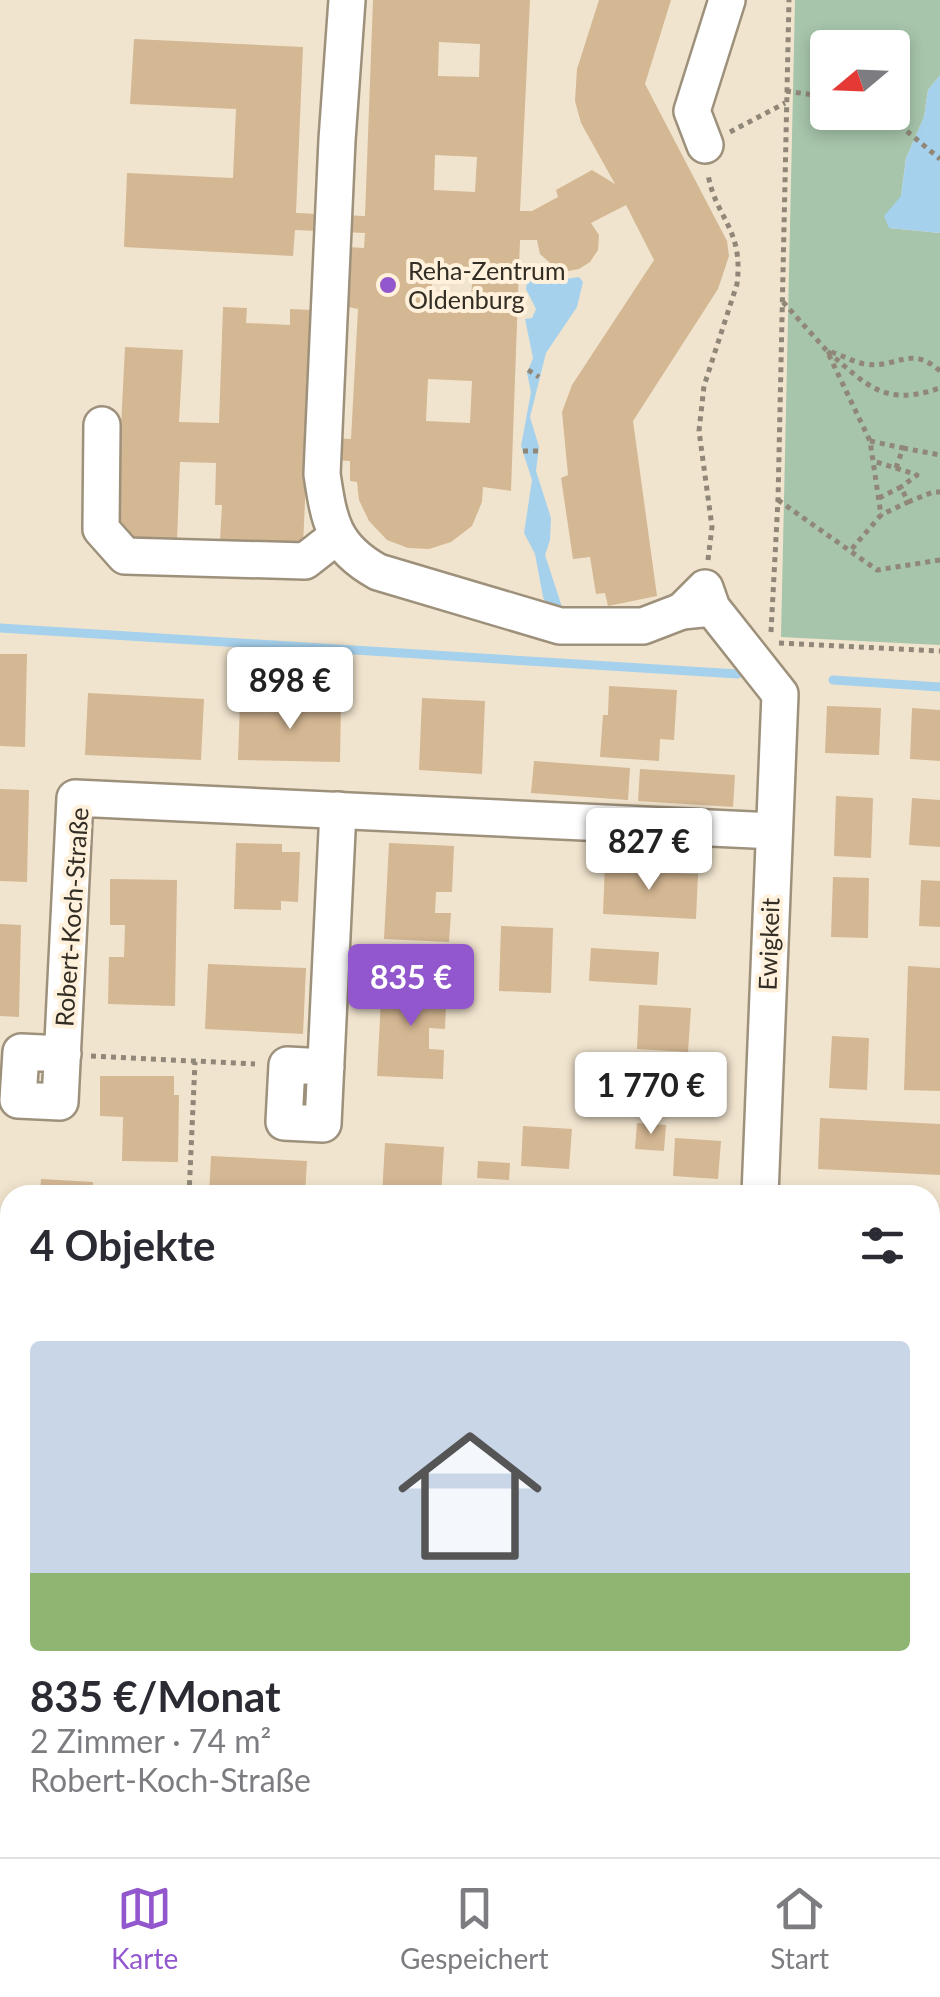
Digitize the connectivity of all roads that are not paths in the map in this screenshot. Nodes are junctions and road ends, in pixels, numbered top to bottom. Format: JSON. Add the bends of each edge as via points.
{"nodes":[{"id":1,"x":347,"y":0,"type":"edge"},
{"id":2,"x":727,"y":0,"type":"edge"},
{"id":3,"x":705,"y":145,"type":"road end"},
{"id":4,"x":102,"y":426,"type":"dead end"},
{"id":5,"x":337,"y":536,"type":"junction"},
{"id":6,"x":338,"y":810,"type":"junction"},
{"id":7,"x":774,"y":831,"type":"junction"},
{"id":8,"x":63,"y":1054,"type":"road end"},
{"id":9,"x":326,"y":1067,"type":"junction"},
{"id":10,"x":760,"y":1185,"type":"edge"}],
"edges":[{"from":1,"to":5,"type":"street","via":[[322,474]]},
{"from":2,"to":3,"type":"street","via":[[692,110]]},
{"from":4,"to":5,"type":"street","via":[[101,529],[125,556],[305,561]]},
{"from":5,"to":7,"type":"street","name":"Ewigkeit","via":[[378,572],[560,626],[643,626],[699,602],[780,694]]},
{"from":6,"to":7,"type":"street","name":"Robert-Koch-Straße"},
{"from":6,"to":8,"type":"street","name":"Robert-Koch-Straße","via":[[75,798]]},
{"from":6,"to":9,"type":"street"},
{"from":7,"to":10,"type":"street","name":"Ewigkeit"},
{"from":9,"to":9,"type":"street","via":[[323,1124],[284,1122],[286,1065]]}]}
